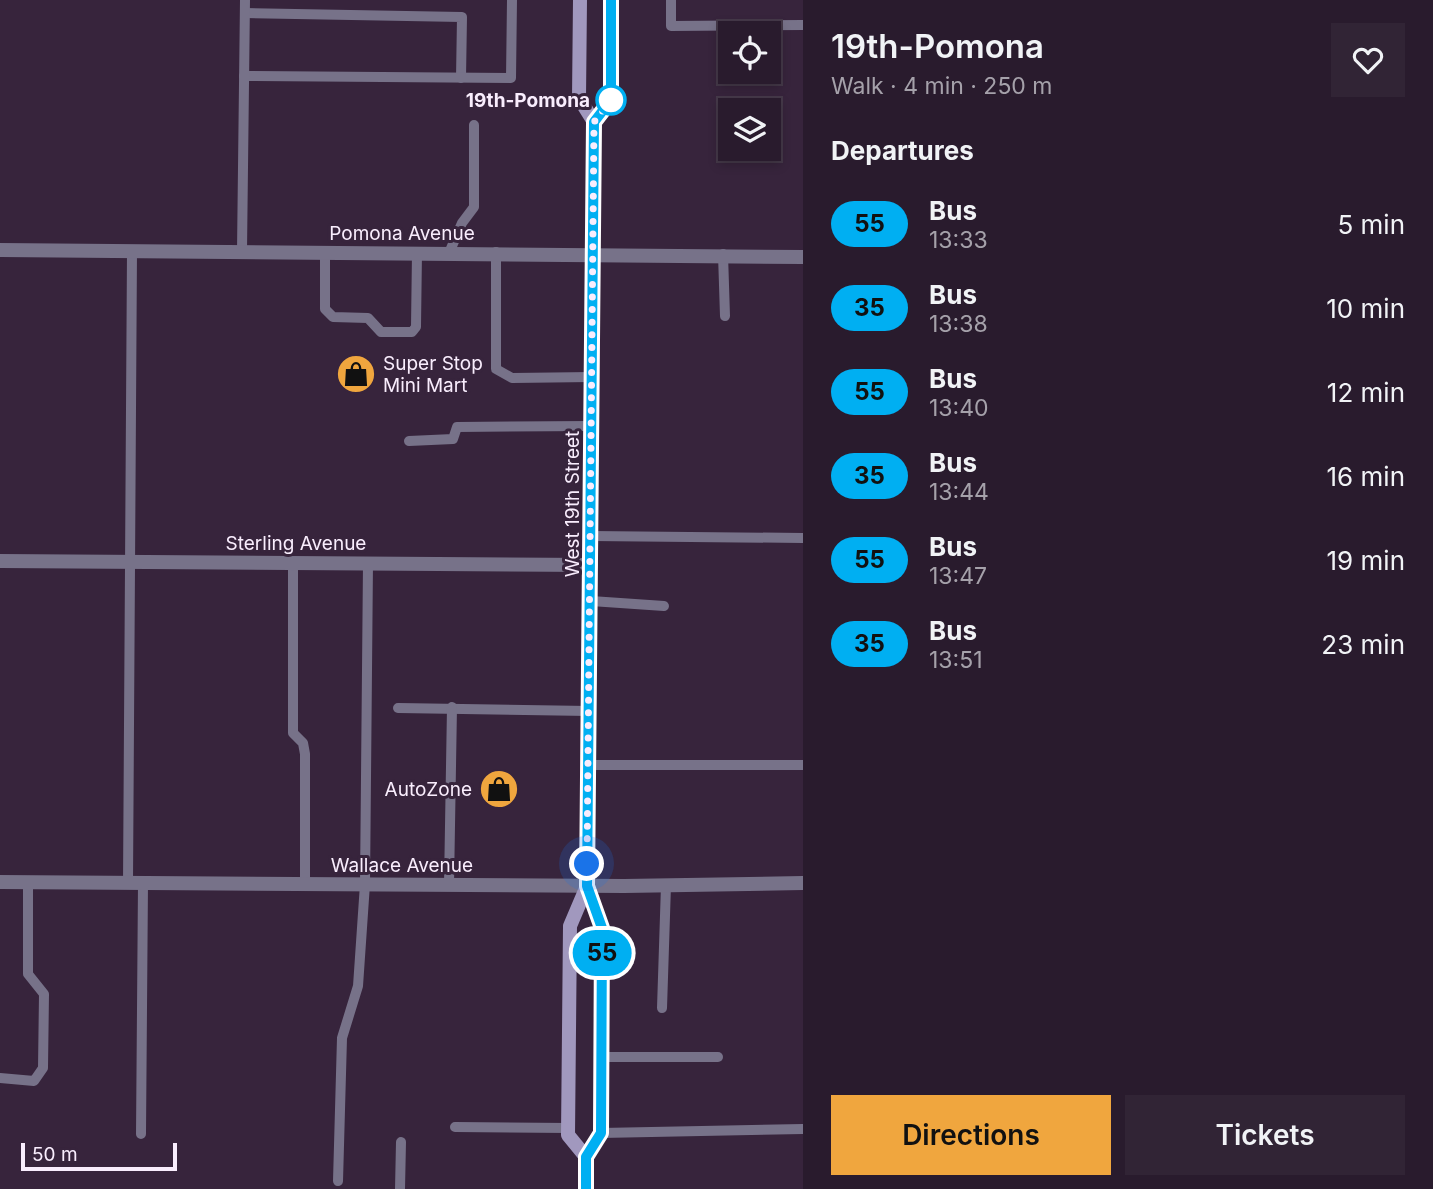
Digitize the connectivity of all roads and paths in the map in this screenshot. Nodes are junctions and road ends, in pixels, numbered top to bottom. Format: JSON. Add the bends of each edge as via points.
{"nodes":[{"id":1,"x":245,"y":0,"type":"edge"},
{"id":2,"x":512,"y":0,"type":"edge"},
{"id":3,"x":580,"y":0,"type":"edge"},
{"id":4,"x":611,"y":0,"type":"edge"},
{"id":5,"x":671,"y":0,"type":"edge"},
{"id":6,"x":245,"y":13,"type":"junction"},
{"id":7,"x":803,"y":25,"type":"edge"},
{"id":8,"x":244,"y":76,"type":"junction"},
{"id":9,"x":461,"y":78,"type":"junction"},
{"id":10,"x":594,"y":122,"type":"junction"},
{"id":11,"x":474,"y":125,"type":"dead end"},
{"id":12,"x":0,"y":250,"type":"edge"},
{"id":13,"x":132,"y":251,"type":"junction"},
{"id":14,"x":242,"y":251,"type":"junction"},
{"id":15,"x":325,"y":251,"type":"junction"},
{"id":16,"x":417,"y":252,"type":"junction"},
{"id":17,"x":496,"y":252,"type":"junction"},
{"id":18,"x":449,"y":253,"type":"junction"},
{"id":19,"x":593,"y":253,"type":"junction"},
{"id":20,"x":723,"y":254,"type":"junction"},
{"id":21,"x":803,"y":257,"type":"edge"},
{"id":22,"x":725,"y":316,"type":"dead end"},
{"id":23,"x":593,"y":377,"type":"junction"},
{"id":24,"x":592,"y":426,"type":"junction"},
{"id":25,"x":409,"y":441,"type":"dead end"},
{"id":26,"x":592,"y":536,"type":"junction"},
{"id":27,"x":803,"y":538,"type":"edge"},
{"id":28,"x":0,"y":561,"type":"edge"},
{"id":29,"x":130,"y":561,"type":"junction"},
{"id":30,"x":293,"y":562,"type":"junction"},
{"id":31,"x":368,"y":563,"type":"junction"},
{"id":32,"x":591,"y":565,"type":"junction"},
{"id":33,"x":591,"y":601,"type":"junction"},
{"id":34,"x":664,"y":606,"type":"dead end"},
{"id":35,"x":398,"y":708,"type":"dead end"},
{"id":36,"x":452,"y":708,"type":"junction"},
{"id":37,"x":589,"y":711,"type":"junction"},
{"id":38,"x":589,"y":765,"type":"junction"},
{"id":39,"x":803,"y":765,"type":"edge"},
{"id":40,"x":0,"y":882,"type":"edge"},
{"id":41,"x":28,"y":882,"type":"junction"},
{"id":42,"x":128,"y":883,"type":"junction"},
{"id":43,"x":144,"y":883,"type":"junction"},
{"id":44,"x":803,"y":883,"type":"edge"},
{"id":45,"x":305,"y":884,"type":"junction"},
{"id":46,"x":365,"y":884,"type":"junction"},
{"id":47,"x":449,"y":885,"type":"junction"},
{"id":48,"x":666,"y":885,"type":"junction"},
{"id":49,"x":587,"y":886,"type":"junction"},
{"id":50,"x":662,"y":1008,"type":"dead end"},
{"id":51,"x":602,"y":1057,"type":"junction"},
{"id":52,"x":718,"y":1057,"type":"dead end"},
{"id":53,"x":0,"y":1078,"type":"edge"},
{"id":54,"x":455,"y":1127,"type":"dead end"},
{"id":55,"x":569,"y":1128,"type":"junction"},
{"id":56,"x":803,"y":1129,"type":"edge"},
{"id":57,"x":601,"y":1133,"type":"junction"},
{"id":58,"x":141,"y":1134,"type":"dead end"},
{"id":59,"x":401,"y":1142,"type":"dead end"},
{"id":60,"x":586,"y":1157,"type":"junction"},
{"id":61,"x":338,"y":1181,"type":"dead end"},
{"id":62,"x":400,"y":1189,"type":"edge"},
{"id":63,"x":586,"y":1189,"type":"edge"}],
"edges":[{"from":1,"to":6,"type":"lane"},
{"from":2,"to":9,"type":"lane","via":[[511,78]]},
{"from":3,"to":10,"type":"main road","name":"West 19th Street","via":[[579,98]]},
{"from":4,"to":10,"type":"main road","name":"West 19th Street","via":[[611,100]]},
{"from":5,"to":7,"type":"lane","via":[[671,26]]},
{"from":6,"to":8,"type":"lane"},
{"from":6,"to":9,"type":"lane","via":[[462,17]]},
{"from":8,"to":9,"type":"lane"},
{"from":8,"to":14,"type":"lane"},
{"from":10,"to":19,"type":"main road","name":"West 19th Street"},
{"from":11,"to":18,"type":"lane","via":[[474,207]]},
{"from":12,"to":13,"type":"street","name":"Pomona Avenue"},
{"from":13,"to":14,"type":"street","name":"Pomona Avenue"},
{"from":13,"to":29,"type":"lane"},
{"from":14,"to":15,"type":"street","name":"Pomona Avenue"},
{"from":15,"to":16,"type":"street","name":"Pomona Avenue"},
{"from":15,"to":16,"type":"lane","via":[[325,309],[333,317],[368,318],[381,332],[412,332],[416,327]]},
{"from":16,"to":18,"type":"street","name":"Pomona Avenue"},
{"from":17,"to":18,"type":"street","name":"Pomona Avenue"},
{"from":17,"to":19,"type":"street","name":"Pomona Avenue"},
{"from":17,"to":23,"type":"lane","via":[[496,369],[512,378]]},
{"from":19,"to":20,"type":"street","name":"Pomona Avenue"},
{"from":19,"to":23,"type":"main road","name":"West 19th Street"},
{"from":20,"to":21,"type":"street","name":"Pomona Avenue"},
{"from":20,"to":22,"type":"lane"},
{"from":23,"to":24,"type":"main road","name":"West 19th Street"},
{"from":24,"to":25,"type":"lane","via":[[457,427],[453,439]]},
{"from":24,"to":26,"type":"main road","name":"West 19th Street"},
{"from":26,"to":27,"type":"lane"},
{"from":26,"to":32,"type":"main road","name":"West 19th Street"},
{"from":28,"to":29,"type":"street","name":"Sterling Avenue"},
{"from":29,"to":30,"type":"street","name":"Sterling Avenue"},
{"from":29,"to":42,"type":"lane"},
{"from":30,"to":31,"type":"street","name":"Sterling Avenue"},
{"from":30,"to":45,"type":"lane","via":[[293,733],[303,743],[305,754]]},
{"from":31,"to":32,"type":"street","name":"Sterling Avenue"},
{"from":31,"to":46,"type":"lane"},
{"from":32,"to":33,"type":"main road","name":"West 19th Street"},
{"from":33,"to":34,"type":"lane"},
{"from":33,"to":37,"type":"main road","name":"West 19th Street"},
{"from":35,"to":36,"type":"lane"},
{"from":36,"to":37,"type":"lane"},
{"from":36,"to":47,"type":"lane"},
{"from":37,"to":38,"type":"main road","name":"West 19th Street"},
{"from":38,"to":39,"type":"lane"},
{"from":38,"to":49,"type":"main road","name":"West 19th Street"},
{"from":40,"to":41,"type":"street","name":"Wallace Avenue"},
{"from":41,"to":42,"type":"street","name":"Wallace Avenue"},
{"from":41,"to":53,"type":"lane","via":[[28,974],[44,994],[43,1069],[34,1081]]},
{"from":42,"to":43,"type":"street","name":"Wallace Avenue"},
{"from":43,"to":45,"type":"street","name":"Wallace Avenue"},
{"from":43,"to":58,"type":"lane"},
{"from":44,"to":48,"type":"street","name":"Wallace Avenue"},
{"from":45,"to":46,"type":"street","name":"Wallace Avenue"},
{"from":46,"to":47,"type":"street","name":"Wallace Avenue"},
{"from":46,"to":61,"type":"lane","via":[[358,986],[342,1038]]},
{"from":47,"to":49,"type":"street","name":"Wallace Avenue"},
{"from":48,"to":49,"type":"street","name":"Wallace Avenue"},
{"from":48,"to":50,"type":"lane"},
{"from":49,"to":51,"type":"main road","name":"West 19th Street","via":[[602,928]]},
{"from":49,"to":55,"type":"main road","name":"West 19th Street","via":[[570,926]]},
{"from":51,"to":52,"type":"lane"},
{"from":51,"to":57,"type":"main road","name":"West 19th Street"},
{"from":54,"to":55,"type":"lane"},
{"from":55,"to":60,"type":"main road","via":[[569,1135]]},
{"from":56,"to":57,"type":"lane"},
{"from":57,"to":60,"type":"main road"},
{"from":59,"to":62,"type":"lane"},
{"from":60,"to":63,"type":"main road"}]}
